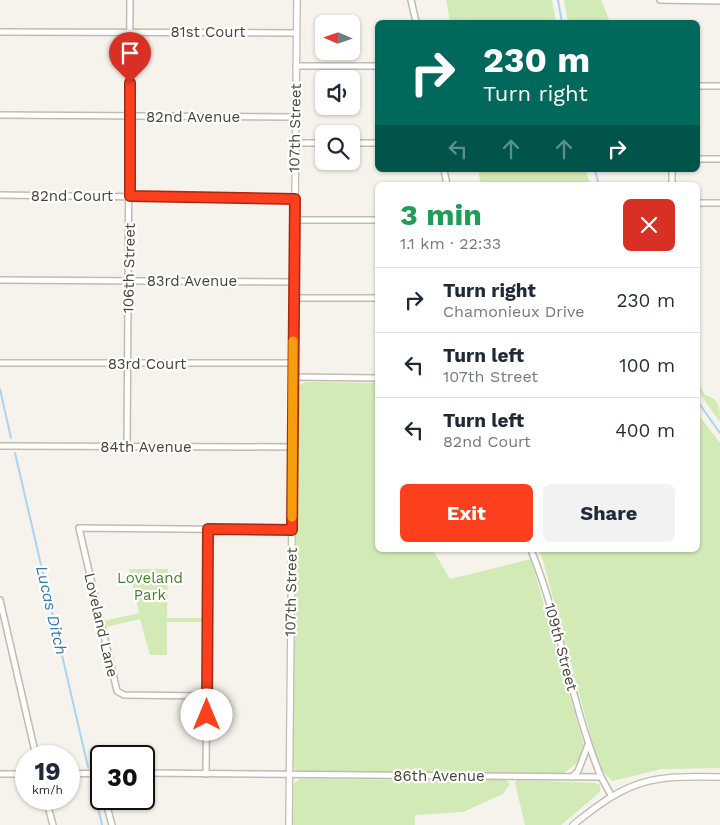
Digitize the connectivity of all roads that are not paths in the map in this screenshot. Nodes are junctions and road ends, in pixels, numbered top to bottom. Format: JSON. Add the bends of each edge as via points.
{"nodes":[{"id":1,"x":130,"y":0,"type":"edge"},
{"id":2,"x":296,"y":0,"type":"edge"},
{"id":3,"x":411,"y":0,"type":"edge"},
{"id":4,"x":660,"y":0,"type":"edge"},
{"id":5,"x":720,"y":1,"type":"edge"},
{"id":6,"x":416,"y":20,"type":"edge"},
{"id":7,"x":0,"y":32,"type":"edge"},
{"id":8,"x":130,"y":32,"type":"junction"},
{"id":9,"x":296,"y":33,"type":"junction"},
{"id":10,"x":296,"y":66,"type":"junction"},
{"id":11,"x":375,"y":66,"type":"edge"},
{"id":12,"x":700,"y":86,"type":"edge"},
{"id":13,"x":720,"y":86,"type":"edge"},
{"id":14,"x":0,"y":115,"type":"edge"},
{"id":15,"x":130,"y":117,"type":"junction"},
{"id":16,"x":295,"y":117,"type":"junction"},
{"id":17,"x":295,"y":143,"type":"junction"},
{"id":18,"x":315,"y":143,"type":"edge"},
{"id":19,"x":360,"y":143,"type":"edge"},
{"id":20,"x":375,"y":144,"type":"edge"},
{"id":21,"x":700,"y":159,"type":"edge"},
{"id":22,"x":720,"y":159,"type":"edge"},
{"id":23,"x":0,"y":195,"type":"edge"},
{"id":24,"x":130,"y":196,"type":"junction"},
{"id":25,"x":295,"y":199,"type":"junction"},
{"id":26,"x":700,"y":203,"type":"edge"},
{"id":27,"x":720,"y":203,"type":"edge"},
{"id":28,"x":294,"y":220,"type":"junction"},
{"id":29,"x":375,"y":220,"type":"edge"},
{"id":30,"x":0,"y":280,"type":"edge"},
{"id":31,"x":128,"y":281,"type":"junction"},
{"id":32,"x":294,"y":282,"type":"junction"},
{"id":33,"x":294,"y":298,"type":"junction"},
{"id":34,"x":375,"y":298,"type":"edge"},
{"id":35,"x":1,"y":363,"type":"edge"},
{"id":36,"x":293,"y":363,"type":"junction"},
{"id":37,"x":128,"y":364,"type":"junction"},
{"id":38,"x":293,"y":377,"type":"junction"},
{"id":39,"x":375,"y":378,"type":"edge"},
{"id":40,"x":0,"y":446,"type":"edge"},
{"id":41,"x":127,"y":447,"type":"junction"},
{"id":42,"x":292,"y":447,"type":"junction"},
{"id":43,"x":208,"y":529,"type":"junction"},
{"id":44,"x":292,"y":530,"type":"junction"},
{"id":45,"x":532,"y":552,"type":"edge"},
{"id":46,"x":0,"y":600,"type":"edge"},
{"id":47,"x":207,"y":696,"type":"junction"},
{"id":48,"x":33,"y":745,"type":"edge"},
{"id":49,"x":588,"y":745,"type":"junction"},
{"id":50,"x":0,"y":774,"type":"edge"},
{"id":51,"x":15,"y":774,"type":"edge"},
{"id":52,"x":155,"y":774,"type":"edge"},
{"id":53,"x":206,"y":774,"type":"junction"},
{"id":54,"x":289,"y":775,"type":"junction"},
{"id":55,"x":572,"y":777,"type":"junction"},
{"id":56,"x":601,"y":777,"type":"junction"},
{"id":57,"x":720,"y":777,"type":"edge"},
{"id":58,"x":612,"y":795,"type":"junction"},
{"id":59,"x":49,"y":810,"type":"edge"},
{"id":60,"x":108,"y":810,"type":"edge"},
{"id":61,"x":53,"y":825,"type":"edge"},
{"id":62,"x":112,"y":825,"type":"edge"},
{"id":63,"x":289,"y":825,"type":"edge"},
{"id":64,"x":573,"y":825,"type":"edge"}],
"edges":[{"from":1,"to":8,"type":"street","name":"106th Street"},
{"from":2,"to":9,"type":"street","name":"107th Street"},
{"from":3,"to":6,"type":"street"},
{"from":4,"to":5,"type":"street"},
{"from":7,"to":8,"type":"street","name":"81st Court"},
{"from":8,"to":9,"type":"street","name":"81st Court"},
{"from":8,"to":15,"type":"street","name":"106th Street"},
{"from":9,"to":10,"type":"street","name":"107th Street"},
{"from":10,"to":11,"type":"street"},
{"from":10,"to":16,"type":"street","name":"107th Street"},
{"from":12,"to":13,"type":"street"},
{"from":14,"to":15,"type":"street","name":"82nd Avenue"},
{"from":15,"to":16,"type":"street","name":"82nd Avenue"},
{"from":15,"to":24,"type":"street","name":"106th Street"},
{"from":16,"to":17,"type":"street","name":"107th Street"},
{"from":17,"to":18,"type":"street"},
{"from":17,"to":25,"type":"street","name":"107th Street"},
{"from":19,"to":20,"type":"street"},
{"from":21,"to":22,"type":"street"},
{"from":23,"to":24,"type":"street","name":"82nd Court"},
{"from":24,"to":25,"type":"street","name":"82nd Court"},
{"from":24,"to":31,"type":"street","name":"106th Street"},
{"from":25,"to":28,"type":"street","name":"107th Street"},
{"from":26,"to":27,"type":"street"},
{"from":28,"to":29,"type":"street"},
{"from":28,"to":32,"type":"street","name":"107th Street"},
{"from":30,"to":31,"type":"street","name":"83rd Avenue"},
{"from":31,"to":32,"type":"street","name":"83rd Avenue"},
{"from":31,"to":37,"type":"street","name":"106th Street"},
{"from":32,"to":33,"type":"street","name":"107th Street"},
{"from":33,"to":34,"type":"street"},
{"from":33,"to":36,"type":"street","name":"107th Street"},
{"from":35,"to":37,"type":"street","name":"83rd Court"},
{"from":36,"to":37,"type":"street","name":"83rd Court"},
{"from":36,"to":38,"type":"street","name":"107th Street"},
{"from":37,"to":41,"type":"street","name":"106th Street"},
{"from":38,"to":39,"type":"street"},
{"from":38,"to":42,"type":"street","name":"107th Street"},
{"from":40,"to":41,"type":"street","name":"84th Avenue"},
{"from":41,"to":42,"type":"street","name":"84th Avenue"},
{"from":42,"to":44,"type":"street","name":"107th Street"},
{"from":43,"to":44,"type":"street"},
{"from":43,"to":47,"type":"street"},
{"from":43,"to":47,"type":"street","name":"Loveland Lane","via":[[79,528],[117,691],[124,695]]},
{"from":44,"to":54,"type":"street","name":"107th Street"},
{"from":45,"to":49,"type":"street","name":"109th Street","via":[[543,579]]},
{"from":46,"to":48,"type":"street"},
{"from":47,"to":53,"type":"street"},
{"from":49,"to":55,"type":"street","via":[[578,771]]},
{"from":49,"to":56,"type":"street","name":"109th Street"},
{"from":50,"to":51,"type":"street"},
{"from":52,"to":53,"type":"street","name":"86th Avenue"},
{"from":53,"to":54,"type":"street","name":"86th Avenue"},
{"from":54,"to":55,"type":"street","name":"86th Avenue"},
{"from":54,"to":63,"type":"street","name":"107th Street"},
{"from":55,"to":56,"type":"street","name":"86th Avenue"},
{"from":56,"to":58,"type":"street"},
{"from":57,"to":58,"type":"street","via":[[655,778]]},
{"from":58,"to":64,"type":"street"},
{"from":59,"to":61,"type":"street"},
{"from":60,"to":62,"type":"street"}]}
